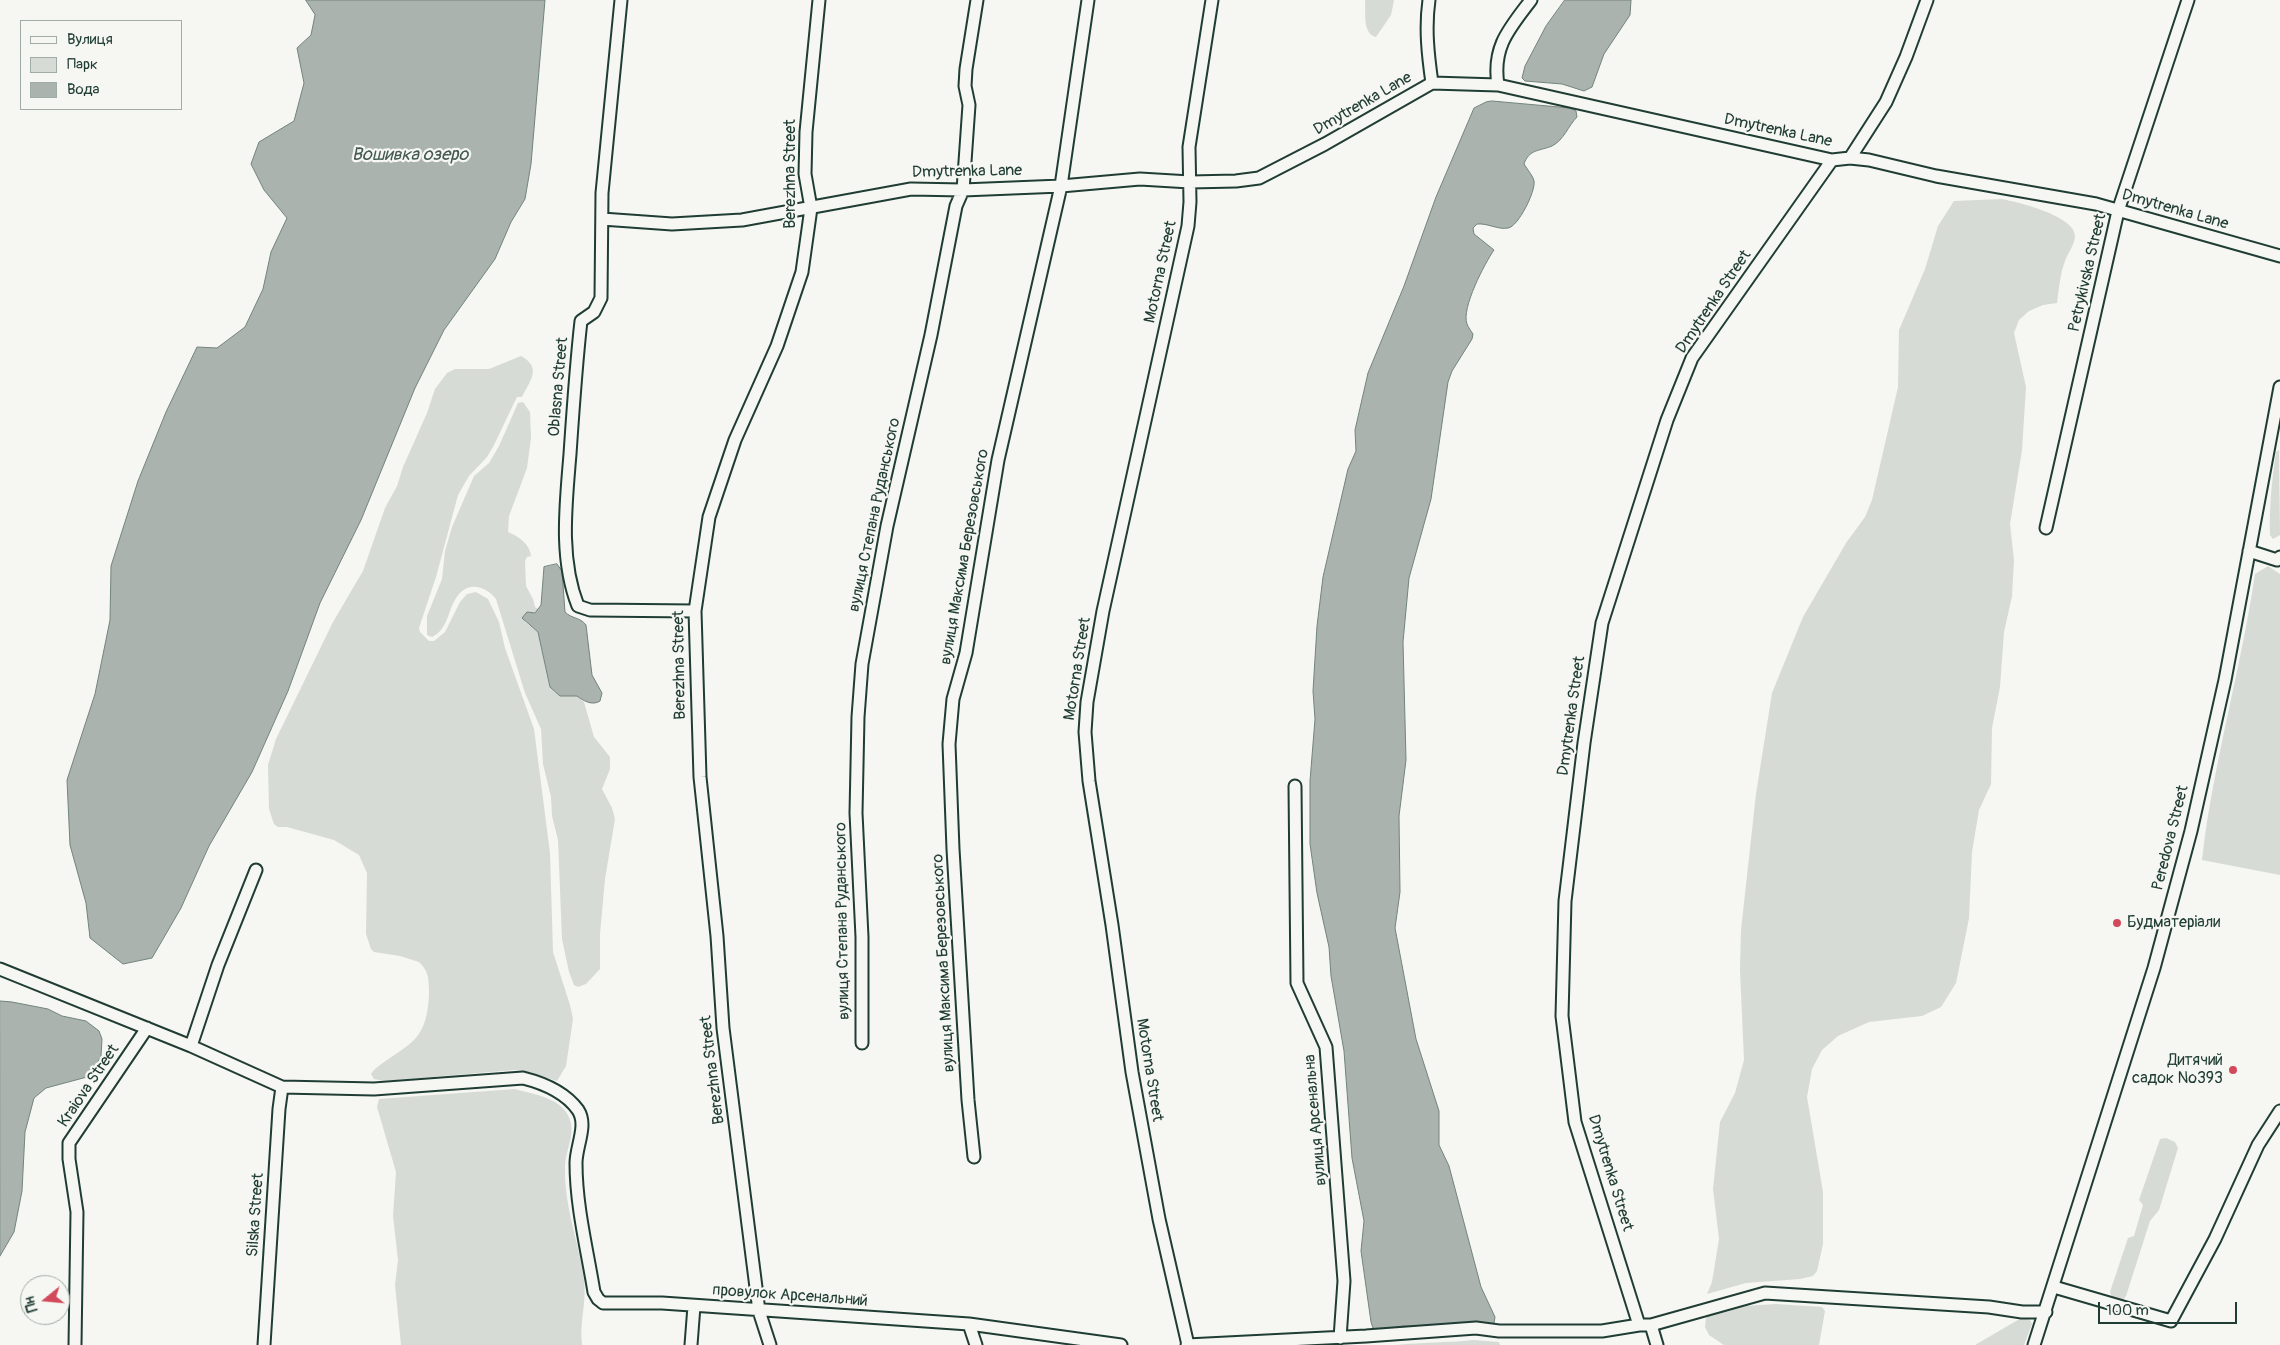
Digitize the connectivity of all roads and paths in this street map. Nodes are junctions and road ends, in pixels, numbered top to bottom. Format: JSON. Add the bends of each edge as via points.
{"nodes":[{"id":1,"x":621,"y":0,"type":"edge"},
{"id":2,"x":819,"y":0,"type":"edge"},
{"id":3,"x":977,"y":0,"type":"edge"},
{"id":4,"x":1088,"y":0,"type":"edge"},
{"id":5,"x":1212,"y":0,"type":"edge"},
{"id":6,"x":1429,"y":0,"type":"edge"},
{"id":7,"x":1530,"y":0,"type":"edge"},
{"id":8,"x":1927,"y":0,"type":"edge"},
{"id":9,"x":2188,"y":0,"type":"edge"},
{"id":10,"x":1432,"y":83,"type":"junction"},
{"id":11,"x":1498,"y":85,"type":"junction"},
{"id":12,"x":1850,"y":158,"type":"junction"},
{"id":13,"x":1832,"y":160,"type":"junction"},
{"id":14,"x":1190,"y":182,"type":"junction"},
{"id":15,"x":1061,"y":186,"type":"junction"},
{"id":16,"x":963,"y":190,"type":"junction"},
{"id":17,"x":811,"y":208,"type":"junction"},
{"id":18,"x":2118,"y":211,"type":"junction"},
{"id":19,"x":602,"y":219,"type":"junction"},
{"id":20,"x":2280,"y":256,"type":"edge"},
{"id":21,"x":2280,"y":387,"type":"edge"},
{"id":22,"x":2046,"y":528,"type":"dead end"},
{"id":23,"x":2249,"y":551,"type":"junction"},
{"id":24,"x":2279,"y":560,"type":"edge"},
{"id":25,"x":695,"y":611,"type":"junction"},
{"id":26,"x":1295,"y":786,"type":"dead end"},
{"id":27,"x":256,"y":870,"type":"dead end"},
{"id":28,"x":0,"y":969,"type":"edge"},
{"id":29,"x":147,"y":1028,"type":"junction"},
{"id":30,"x":862,"y":1043,"type":"dead end"},
{"id":31,"x":191,"y":1046,"type":"junction"},
{"id":32,"x":282,"y":1087,"type":"junction"},
{"id":33,"x":2280,"y":1111,"type":"edge"},
{"id":34,"x":974,"y":1157,"type":"dead end"},
{"id":35,"x":2054,"y":1287,"type":"junction"},
{"id":36,"x":694,"y":1306,"type":"junction"},
{"id":37,"x":758,"y":1310,"type":"junction"},
{"id":38,"x":2046,"y":1312,"type":"junction"},
{"id":39,"x":969,"y":1324,"type":"junction"},
{"id":40,"x":1639,"y":1325,"type":"junction"},
{"id":41,"x":1651,"y":1325,"type":"junction"},
{"id":42,"x":1340,"y":1338,"type":"junction"},
{"id":43,"x":75,"y":1345,"type":"edge"},
{"id":44,"x":264,"y":1345,"type":"edge"},
{"id":45,"x":691,"y":1345,"type":"edge"},
{"id":46,"x":770,"y":1345,"type":"edge"},
{"id":47,"x":976,"y":1345,"type":"edge"},
{"id":48,"x":1121,"y":1345,"type":"edge"},
{"id":49,"x":1188,"y":1345,"type":"edge"},
{"id":50,"x":1657,"y":1345,"type":"edge"},
{"id":51,"x":2034,"y":1345,"type":"edge"}],
"edges":[{"from":1,"to":19,"type":"street","name":"Oblasna Street"},
{"from":2,"to":17,"type":"street","name":"Berezhna Street","via":[[806,132],[805,174]]},
{"from":3,"to":16,"type":"street","name":"вулиця Степана Руданського","via":[[966,69],[969,105]]},
{"from":4,"to":15,"type":"street","name":"вулиця Максима Березовського"},
{"from":5,"to":14,"type":"street","name":"Motorna Street","via":[[1191,132]]},
{"from":6,"to":10,"type":"street","via":[[1426,20]]},
{"from":7,"to":11,"type":"street","via":[[1505,34],[1496,59]]},
{"from":8,"to":12,"type":"street","via":[[1886,102]]},
{"from":9,"to":18,"type":"street","name":"Petrykivska Street"},
{"from":10,"to":11,"type":"street","name":"Dmytrenka Lane"},
{"from":10,"to":14,"type":"street","name":"Dmytrenka Lane","via":[[1259,178]]},
{"from":11,"to":13,"type":"street","name":"Dmytrenka Lane"},
{"from":12,"to":13,"type":"street","name":"Dmytrenka Lane"},
{"from":12,"to":18,"type":"street","name":"Dmytrenka Lane","via":[[2096,204]]},
{"from":13,"to":40,"type":"street","name":"Dmytrenka Street","via":[[1692,358],[1667,420],[1602,622],[1565,901],[1562,1016],[1575,1122]]},
{"from":14,"to":15,"type":"street","name":"Dmytrenka Lane","via":[[1140,179]]},
{"from":14,"to":49,"type":"street","name":"Motorna Street","via":[[1182,263],[1105,601],[1087,702],[1085,732],[1089,781],[1132,1072],[1159,1218]]},
{"from":15,"to":16,"type":"street","name":"Dmytrenka Lane"},
{"from":15,"to":34,"type":"street","name":"вулиця Максима Березовського","via":[[998,460],[966,653],[953,698],[949,744],[953,849]]},
{"from":16,"to":17,"type":"street","name":"Dmytrenka Lane","via":[[894,190]]},
{"from":16,"to":30,"type":"street","name":"вулиця Степана Руданського","via":[[956,206],[931,335],[887,526],[862,664],[856,813],[862,937]]},
{"from":17,"to":19,"type":"street","name":"Dmytrenka Lane","via":[[742,220],[672,224]]},
{"from":17,"to":25,"type":"street","name":"Berezhna Street","via":[[802,272],[777,346],[735,440],[709,517]]},
{"from":18,"to":20,"type":"street","name":"Dmytrenka Lane"},
{"from":18,"to":22,"type":"street","name":"Petrykivska Street"},
{"from":19,"to":25,"type":"street","name":"Oblasna Street","via":[[601,298],[594,312],[581,321],[565,505],[573,594],[578,606],[590,610]]},
{"from":21,"to":23,"type":"street","name":"Peredova Street"},
{"from":23,"to":24,"type":"street"},
{"from":23,"to":35,"type":"street","name":"Peredova Street","via":[[2192,830],[2154,968]]},
{"from":25,"to":37,"type":"street","name":"Berezhna Street","via":[[700,777],[723,1028]]},
{"from":26,"to":42,"type":"street","name":"вулиця Арсенальна","via":[[1297,983],[1326,1047],[1344,1281]]},
{"from":27,"to":31,"type":"street","via":[[218,965]]},
{"from":28,"to":29,"type":"street"},
{"from":29,"to":31,"type":"street"},
{"from":29,"to":43,"type":"street","name":"Kraiova Street","via":[[70,1143],[77,1212]]},
{"from":31,"to":32,"type":"street"},
{"from":32,"to":36,"type":"street","name":"провулок Арсенальний","via":[[374,1089],[523,1078],[556,1090],[578,1111],[583,1125],[576,1156],[576,1187],[594,1292],[598,1299],[610,1304]]},
{"from":32,"to":44,"type":"street","name":"Silska Street"},
{"from":33,"to":35,"type":"street","via":[[2258,1145],[2216,1239],[2171,1321]]},
{"from":35,"to":38,"type":"street","name":"Peredova Street"},
{"from":36,"to":37,"type":"street","name":"провулок Арсенальний"},
{"from":36,"to":45,"type":"street"},
{"from":37,"to":39,"type":"street","name":"провулок Арсенальний"},
{"from":37,"to":46,"type":"street","name":"Berezhna Street"},
{"from":38,"to":41,"type":"street","via":[[1765,1293]]},
{"from":38,"to":51,"type":"street","name":"Peredova Street"},
{"from":39,"to":47,"type":"street"},
{"from":39,"to":48,"type":"street","name":"провулок Арсенальний"},
{"from":40,"to":41,"type":"street"},
{"from":40,"to":42,"type":"street","via":[[1602,1331],[1476,1328]]},
{"from":41,"to":50,"type":"street"},
{"from":42,"to":49,"type":"street"}]}
